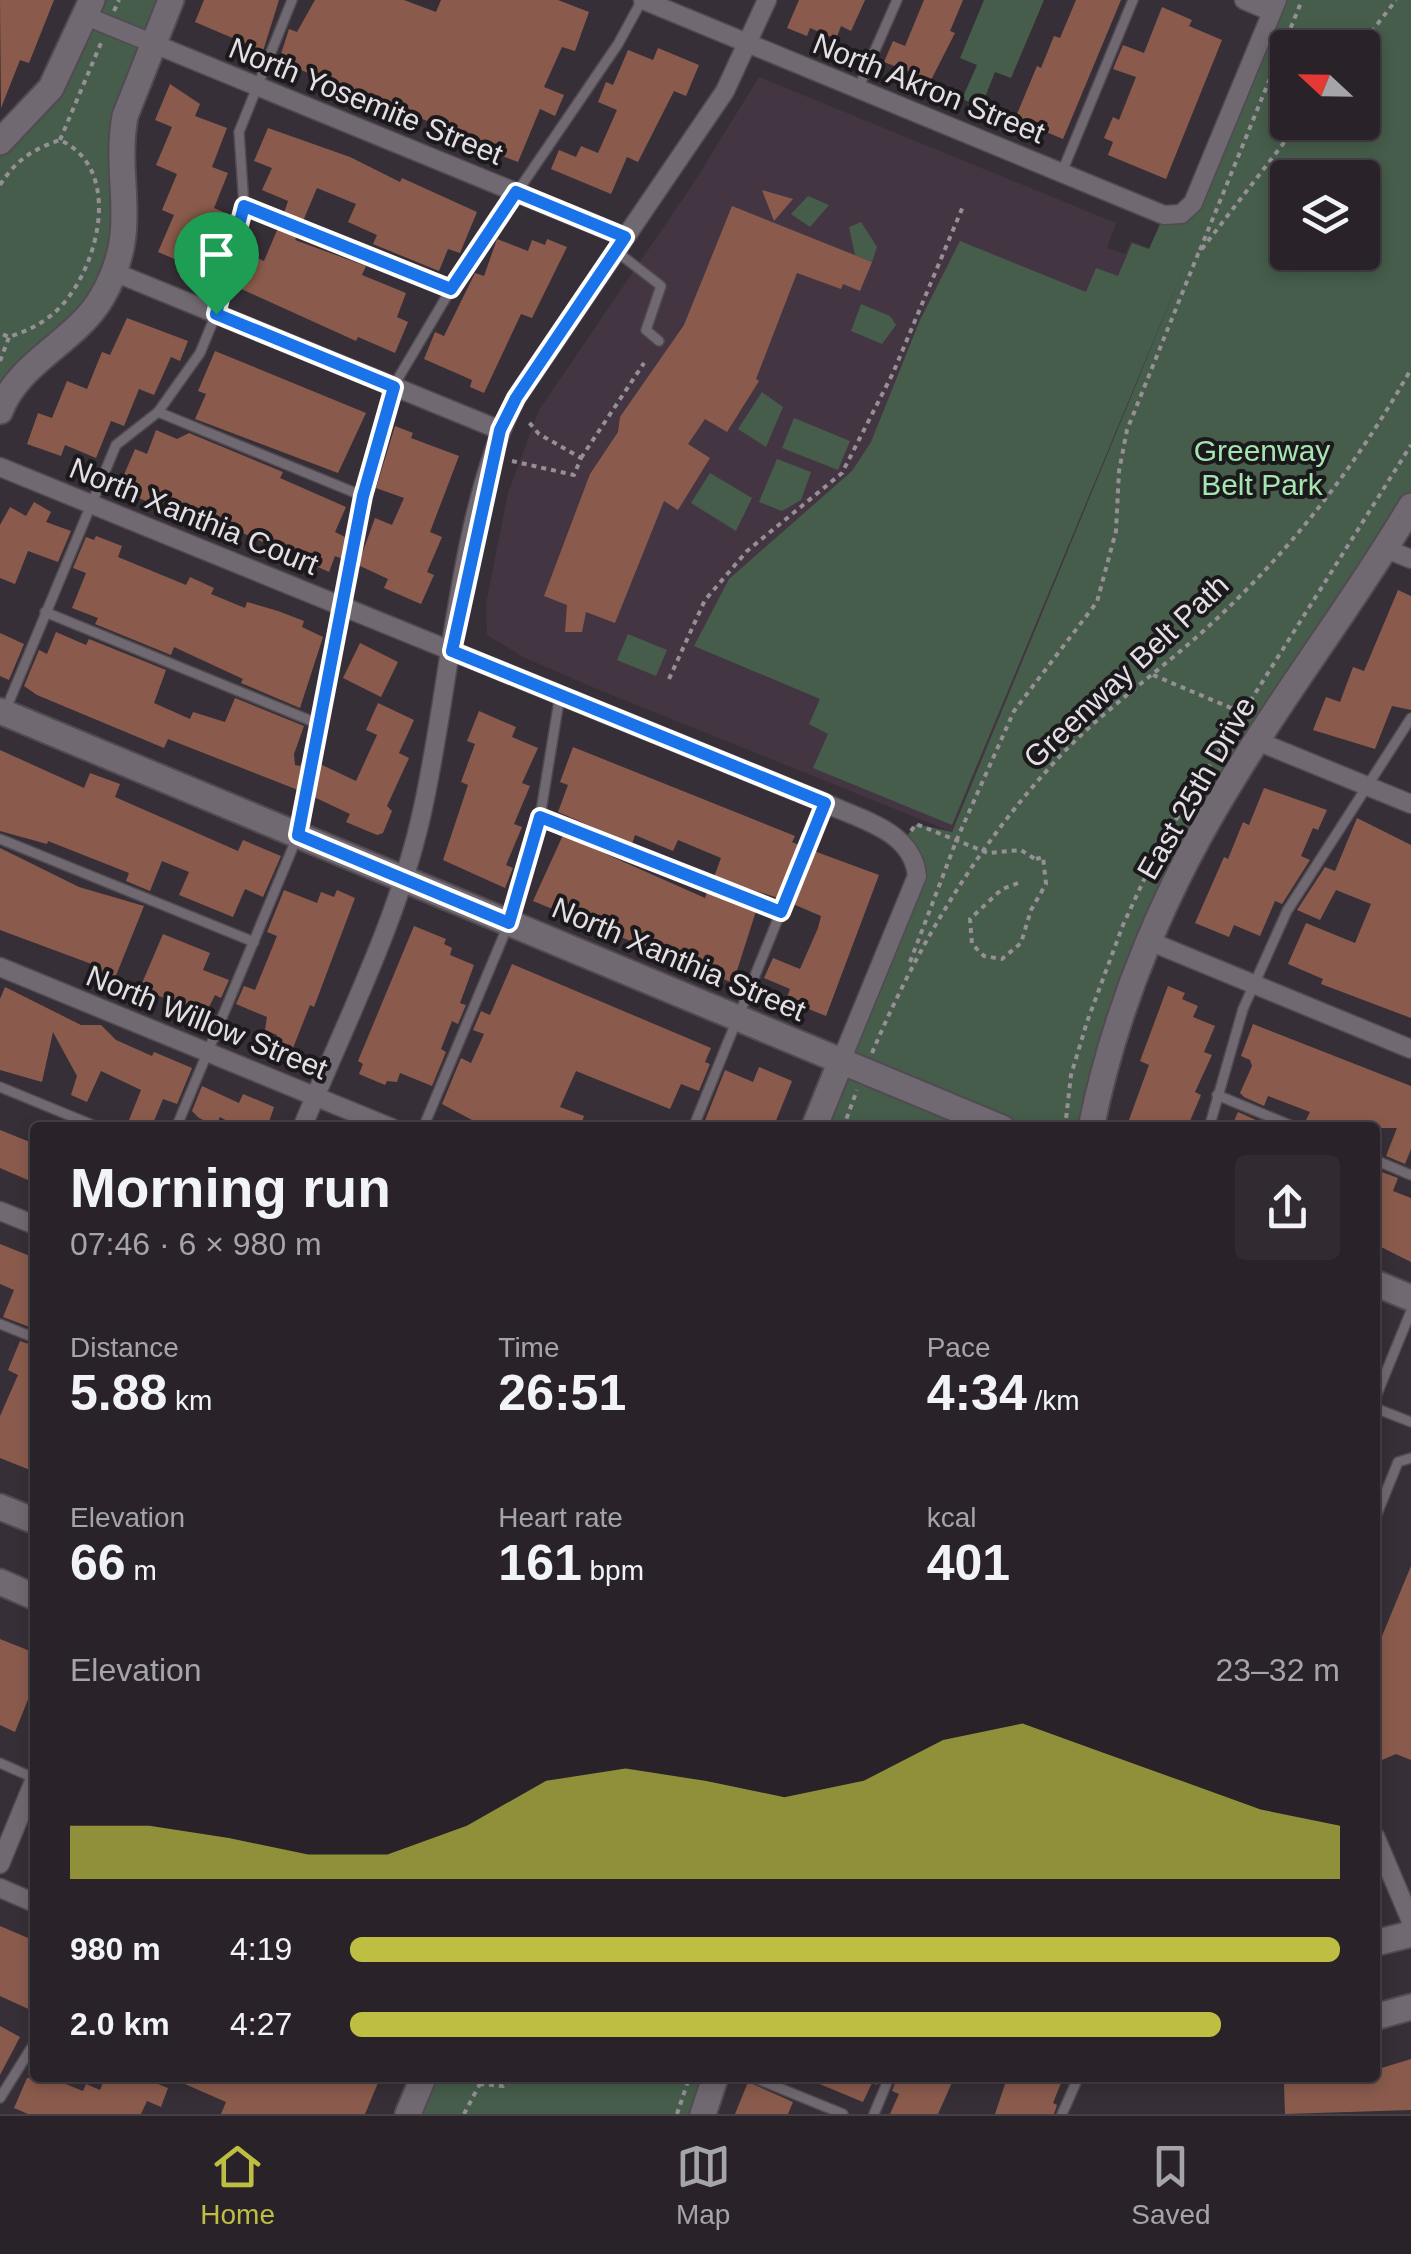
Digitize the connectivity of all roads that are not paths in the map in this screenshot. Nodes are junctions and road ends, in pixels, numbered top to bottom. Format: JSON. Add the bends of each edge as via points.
{"nodes":[{"id":1,"x":171,"y":0,"type":"edge"},
{"id":2,"x":292,"y":0,"type":"edge"},
{"id":3,"x":642,"y":0,"type":"edge"},
{"id":4,"x":767,"y":0,"type":"edge"},
{"id":5,"x":897,"y":0,"type":"edge"},
{"id":6,"x":1133,"y":0,"type":"edge"},
{"id":7,"x":1244,"y":0,"type":"edge"},
{"id":8,"x":1275,"y":6,"type":"edge"},
{"id":9,"x":95,"y":14,"type":"edge"},
{"id":10,"x":153,"y":44,"type":"junction"},
{"id":11,"x":749,"y":44,"type":"junction"},
{"id":12,"x":257,"y":86,"type":"junction"},
{"id":13,"x":858,"y":88,"type":"junction"},
{"id":14,"x":0,"y":142,"type":"edge"},
{"id":15,"x":1062,"y":172,"type":"junction"},
{"id":16,"x":516,"y":192,"type":"junction"},
{"id":17,"x":244,"y":206,"type":"junction"},
{"id":18,"x":621,"y":244,"type":"junction"},
{"id":19,"x":114,"y":272,"type":"junction"},
{"id":20,"x":451,"y":289,"type":"junction"},
{"id":21,"x":216,"y":314,"type":"junction"},
{"id":22,"x":659,"y":341,"type":"dead end"},
{"id":23,"x":394,"y":387,"type":"junction"},
{"id":24,"x":0,"y":412,"type":"edge"},
{"id":25,"x":158,"y":412,"type":"junction"},
{"id":26,"x":500,"y":430,"type":"junction"},
{"id":27,"x":0,"y":466,"type":"edge"},
{"id":28,"x":363,"y":496,"type":"junction"},
{"id":29,"x":89,"y":503,"type":"junction"},
{"id":30,"x":1411,"y":506,"type":"edge"},
{"id":31,"x":1386,"y":549,"type":"junction"},
{"id":32,"x":1411,"y":559,"type":"edge"},
{"id":33,"x":343,"y":606,"type":"junction"},
{"id":34,"x":44,"y":612,"type":"junction"},
{"id":35,"x":452,"y":651,"type":"junction"},
{"id":36,"x":560,"y":694,"type":"junction"},
{"id":37,"x":1,"y":716,"type":"edge"},
{"id":38,"x":1411,"y":718,"type":"edge"},
{"id":39,"x":319,"y":724,"type":"junction"},
{"id":40,"x":1256,"y":729,"type":"junction"},
{"id":41,"x":1365,"y":785,"type":"junction"},
{"id":42,"x":825,"y":803,"type":"junction"},
{"id":43,"x":1411,"y":804,"type":"edge"},
{"id":44,"x":540,"y":817,"type":"junction"},
{"id":45,"x":298,"y":835,"type":"junction"},
{"id":46,"x":0,"y":839,"type":"edge"},
{"id":47,"x":403,"y":879,"type":"junction"},
{"id":48,"x":781,"y":912,"type":"junction"},
{"id":49,"x":509,"y":923,"type":"junction"},
{"id":50,"x":254,"y":942,"type":"junction"},
{"id":51,"x":1149,"y":942,"type":"junction"},
{"id":52,"x":0,"y":967,"type":"edge"},
{"id":53,"x":1253,"y":984,"type":"junction"},
{"id":54,"x":737,"y":1018,"type":"junction"},
{"id":55,"x":1411,"y":1049,"type":"edge"},
{"id":56,"x":208,"y":1052,"type":"junction"},
{"id":57,"x":852,"y":1066,"type":"junction"},
{"id":58,"x":0,"y":1087,"type":"edge"},
{"id":59,"x":1217,"y":1094,"type":"junction"},
{"id":60,"x":315,"y":1096,"type":"junction"},
{"id":61,"x":85,"y":1122,"type":"edge"},
{"id":62,"x":179,"y":1122,"type":"edge"},
{"id":63,"x":304,"y":1122,"type":"edge"},
{"id":64,"x":378,"y":1122,"type":"edge"},
{"id":65,"x":426,"y":1122,"type":"edge"},
{"id":66,"x":695,"y":1122,"type":"edge"},
{"id":67,"x":818,"y":1122,"type":"edge"},
{"id":68,"x":987,"y":1122,"type":"edge"},
{"id":69,"x":1093,"y":1122,"type":"edge"},
{"id":70,"x":1210,"y":1122,"type":"edge"},
{"id":71,"x":1283,"y":1122,"type":"edge"},
{"id":72,"x":1380,"y":1162,"type":"edge"},
{"id":73,"x":1411,"y":1175,"type":"edge"},
{"id":74,"x":0,"y":1211,"type":"edge"},
{"id":75,"x":30,"y":1223,"type":"edge"},
{"id":76,"x":1380,"y":1285,"type":"edge"},
{"id":77,"x":1411,"y":1298,"type":"edge"},
{"id":78,"x":1411,"y":1311,"type":"edge"},
{"id":79,"x":0,"y":1324,"type":"edge"},
{"id":80,"x":30,"y":1336,"type":"edge"},
{"id":81,"x":1380,"y":1388,"type":"edge"},
{"id":82,"x":1380,"y":1410,"type":"edge"},
{"id":83,"x":1411,"y":1422,"type":"edge"},
{"id":84,"x":1411,"y":1458,"type":"edge"},
{"id":85,"x":0,"y":1507,"type":"edge"},
{"id":86,"x":1380,"y":1507,"type":"edge"},
{"id":87,"x":30,"y":1519,"type":"edge"},
{"id":88,"x":0,"y":1582,"type":"edge"},
{"id":89,"x":30,"y":1595,"type":"edge"},
{"id":90,"x":0,"y":1764,"type":"edge"},
{"id":91,"x":30,"y":1776,"type":"edge"},
{"id":92,"x":30,"y":1790,"type":"edge"},
{"id":93,"x":1380,"y":1848,"type":"edge"},
{"id":94,"x":0,"y":1864,"type":"edge"},
{"id":95,"x":0,"y":1888,"type":"edge"},
{"id":96,"x":30,"y":1900,"type":"edge"},
{"id":97,"x":1411,"y":1921,"type":"edge"},
{"id":98,"x":1411,"y":1934,"type":"edge"},
{"id":99,"x":1380,"y":1942,"type":"edge"},
{"id":100,"x":1411,"y":2007,"type":"edge"},
{"id":101,"x":1380,"y":2016,"type":"edge"},
{"id":102,"x":30,"y":2050,"type":"edge"},
{"id":103,"x":421,"y":2082,"type":"edge"},
{"id":104,"x":714,"y":2082,"type":"edge"},
{"id":105,"x":765,"y":2082,"type":"edge"},
{"id":106,"x":887,"y":2082,"type":"edge"},
{"id":107,"x":1076,"y":2082,"type":"edge"},
{"id":108,"x":0,"y":2098,"type":"edge"},
{"id":109,"x":408,"y":2114,"type":"edge"},
{"id":110,"x":703,"y":2114,"type":"edge"},
{"id":111,"x":843,"y":2114,"type":"edge"},
{"id":112,"x":874,"y":2114,"type":"edge"},
{"id":113,"x":1063,"y":2114,"type":"edge"}],
"edges":[{"from":1,"to":10,"type":"street"},
{"from":2,"to":12,"type":"lane"},
{"from":3,"to":11,"type":"street","name":"North Akron Street"},
{"from":3,"to":16,"type":"lane"},
{"from":4,"to":11,"type":"street"},
{"from":5,"to":13,"type":"lane"},
{"from":6,"to":15,"type":"lane"},
{"from":7,"to":8,"type":"street"},
{"from":8,"to":15,"type":"street","name":"North Akron Street","via":[[1193,203],[1181,214],[1164,216]]},
{"from":9,"to":10,"type":"street","name":"North Yosemite Street"},
{"from":9,"to":14,"type":"street","via":[[52,88]]},
{"from":10,"to":12,"type":"street","name":"North Yosemite Street"},
{"from":10,"to":19,"type":"street","via":[[122,136],[127,194]]},
{"from":11,"to":13,"type":"street","name":"North Akron Street"},
{"from":11,"to":18,"type":"street","via":[[725,91]]},
{"from":12,"to":16,"type":"street","name":"North Yosemite Street"},
{"from":12,"to":17,"type":"lane","via":[[239,132]]},
{"from":13,"to":15,"type":"street","name":"North Akron Street"},
{"from":16,"to":18,"type":"street","name":"North Yosemite Street"},
{"from":16,"to":20,"type":"lane"},
{"from":17,"to":20,"type":"lane"},
{"from":17,"to":21,"type":"lane"},
{"from":18,"to":22,"type":"lane","via":[[660,286],[646,330]]},
{"from":18,"to":26,"type":"street"},
{"from":19,"to":21,"type":"street"},
{"from":19,"to":24,"type":"street","via":[[81,325],[27,370]]},
{"from":20,"to":23,"type":"lane"},
{"from":21,"to":23,"type":"street"},
{"from":21,"to":25,"type":"lane","via":[[200,353]]},
{"from":23,"to":26,"type":"street"},
{"from":23,"to":28,"type":"lane"},
{"from":25,"to":28,"type":"lane"},
{"from":25,"to":29,"type":"lane","via":[[116,446]]},
{"from":26,"to":35,"type":"street"},
{"from":27,"to":29,"type":"street","name":"North Xanthia Court"},
{"from":28,"to":33,"type":"lane"},
{"from":29,"to":33,"type":"street","name":"North Xanthia Court"},
{"from":29,"to":34,"type":"lane"},
{"from":30,"to":31,"type":"street","name":"East 25th Drive"},
{"from":31,"to":32,"type":"street"},
{"from":31,"to":40,"type":"street","name":"East 25th Drive"},
{"from":33,"to":35,"type":"street","name":"North Xanthia Court"},
{"from":33,"to":39,"type":"lane"},
{"from":34,"to":37,"type":"lane"},
{"from":34,"to":39,"type":"lane"},
{"from":35,"to":36,"type":"street","name":"North Xanthia Court"},
{"from":35,"to":47,"type":"street"},
{"from":36,"to":42,"type":"street","name":"North Xanthia Court"},
{"from":36,"to":44,"type":"lane"},
{"from":37,"to":45,"type":"street","name":"North Xanthia Street"},
{"from":38,"to":41,"type":"lane"},
{"from":39,"to":45,"type":"lane"},
{"from":40,"to":41,"type":"street"},
{"from":40,"to":51,"type":"street","name":"East 25th Drive"},
{"from":41,"to":43,"type":"street"},
{"from":41,"to":53,"type":"lane","via":[[1287,912]]},
{"from":42,"to":48,"type":"lane"},
{"from":42,"to":57,"type":"street","name":"North Xanthia Court","via":[[910,848],[917,876]]},
{"from":44,"to":48,"type":"lane"},
{"from":44,"to":49,"type":"lane"},
{"from":45,"to":47,"type":"street","name":"North Xanthia Street"},
{"from":45,"to":50,"type":"lane"},
{"from":46,"to":50,"type":"lane"},
{"from":47,"to":49,"type":"street","name":"North Xanthia Street"},
{"from":47,"to":60,"type":"street"},
{"from":48,"to":54,"type":"lane"},
{"from":49,"to":54,"type":"street","name":"North Xanthia Street"},
{"from":49,"to":65,"type":"lane"},
{"from":50,"to":56,"type":"lane"},
{"from":51,"to":53,"type":"street"},
{"from":51,"to":69,"type":"street","name":"East 25th Drive"},
{"from":52,"to":56,"type":"street","name":"North Willow Street"},
{"from":53,"to":55,"type":"street"},
{"from":53,"to":59,"type":"lane"},
{"from":54,"to":57,"type":"street","name":"North Xanthia Street"},
{"from":54,"to":66,"type":"lane"},
{"from":56,"to":60,"type":"street","name":"North Willow Street"},
{"from":56,"to":62,"type":"lane"},
{"from":57,"to":67,"type":"street"},
{"from":57,"to":68,"type":"street","name":"North Xanthia Street"},
{"from":58,"to":61,"type":"lane"},
{"from":59,"to":70,"type":"lane"},
{"from":59,"to":71,"type":"lane"},
{"from":60,"to":63,"type":"street"},
{"from":60,"to":64,"type":"street","name":"North Willow Street"},
{"from":72,"to":73,"type":"lane"},
{"from":74,"to":75,"type":"street"},
{"from":76,"to":77,"type":"street"},
{"from":78,"to":81,"type":"lane"},
{"from":79,"to":80,"type":"lane"},
{"from":82,"to":83,"type":"lane"},
{"from":84,"to":86,"type":"lane","via":[[1398,1462]]},
{"from":85,"to":87,"type":"street"},
{"from":88,"to":89,"type":"street"},
{"from":90,"to":91,"type":"lane"},
{"from":92,"to":94,"type":"street"},
{"from":93,"to":97,"type":"street"},
{"from":95,"to":96,"type":"street"},
{"from":98,"to":99,"type":"street"},
{"from":100,"to":101,"type":"street"},
{"from":102,"to":108,"type":"lane"},
{"from":103,"to":109,"type":"street"},
{"from":104,"to":110,"type":"street"},
{"from":105,"to":111,"type":"lane"},
{"from":106,"to":112,"type":"lane"},
{"from":107,"to":113,"type":"lane"}]}
